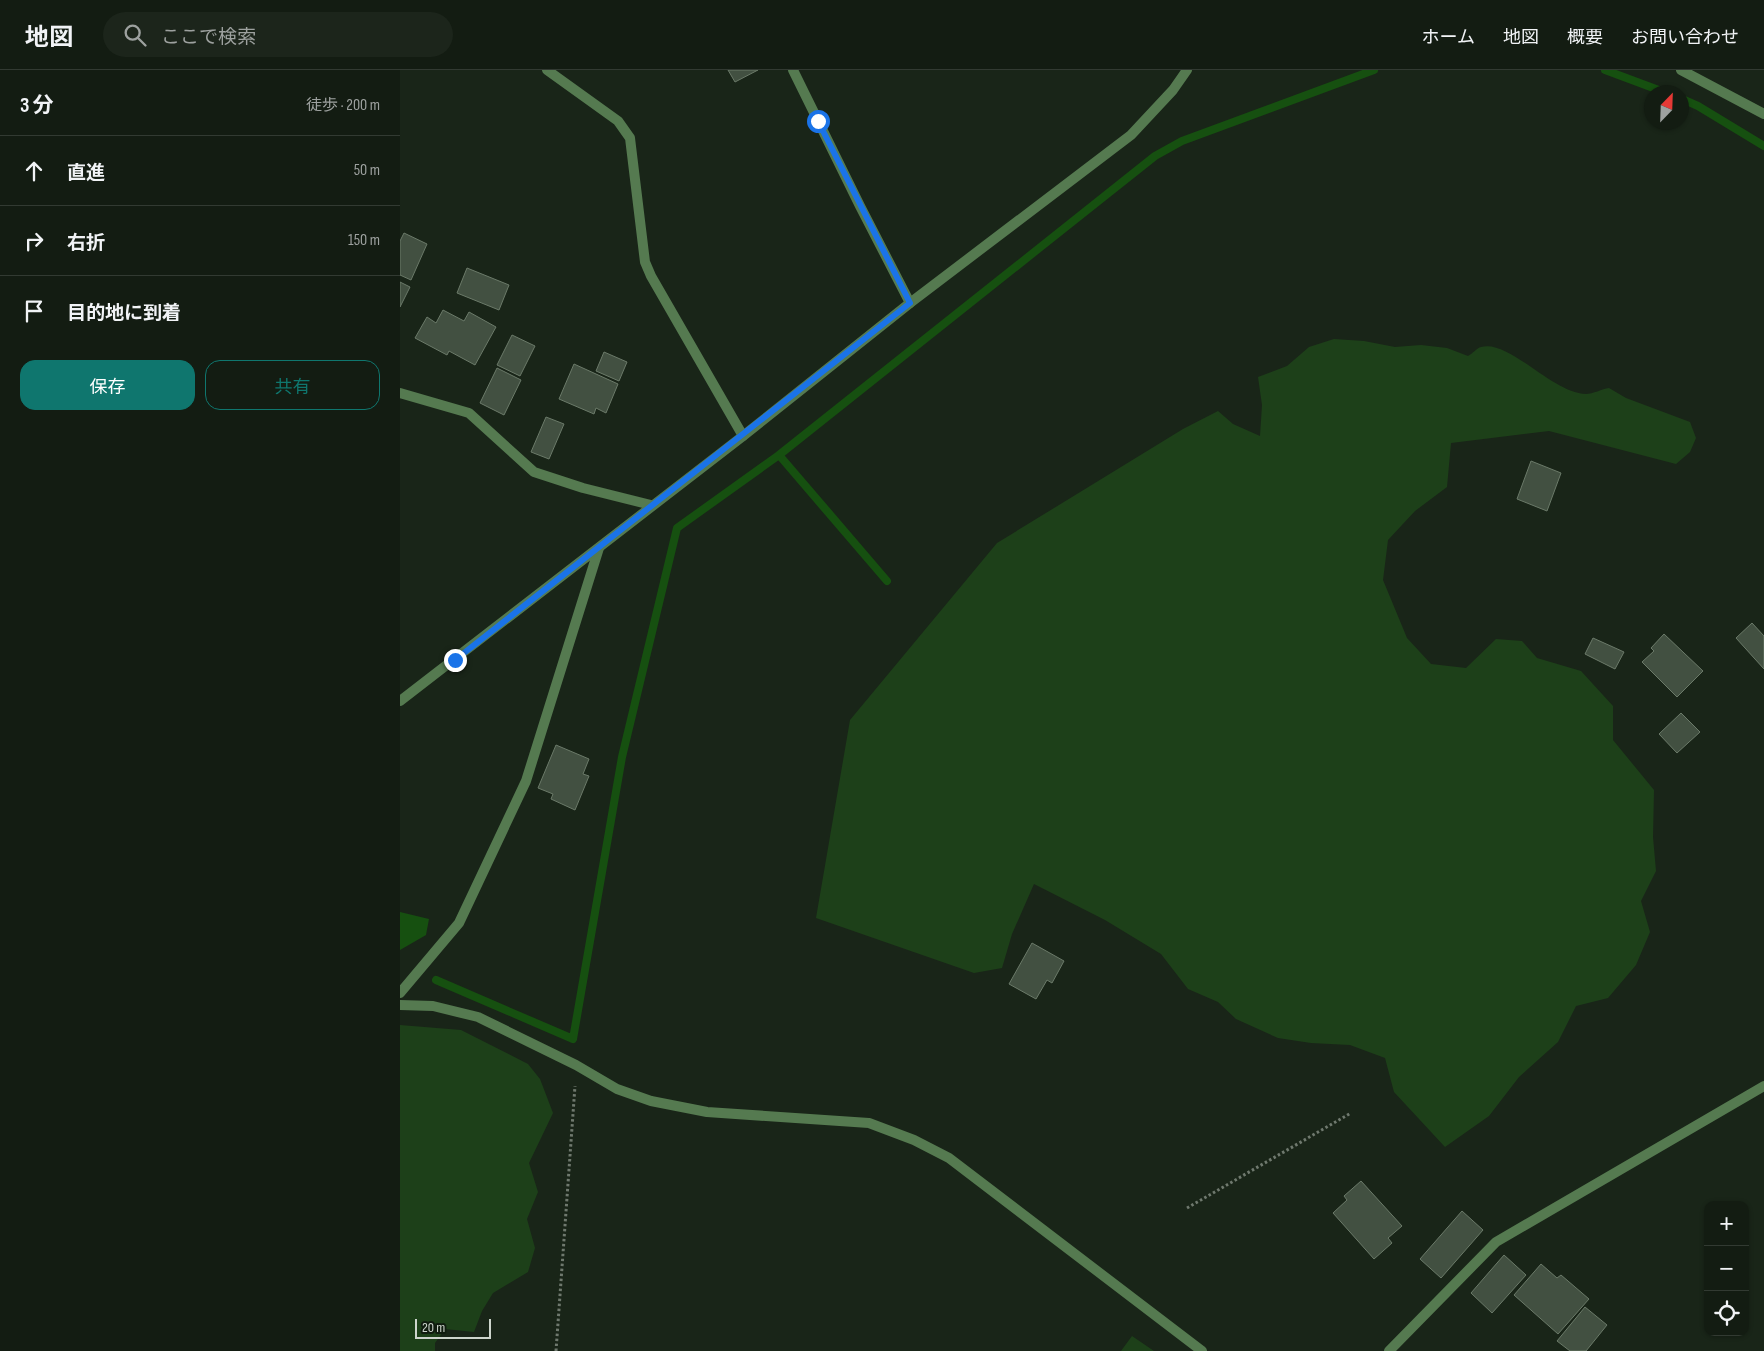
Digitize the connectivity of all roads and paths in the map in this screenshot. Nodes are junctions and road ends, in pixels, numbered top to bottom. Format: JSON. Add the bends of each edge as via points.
{"nodes":[{"id":1,"x":547,"y":70,"type":"edge"},
{"id":2,"x":793,"y":70,"type":"edge"},
{"id":3,"x":1187,"y":70,"type":"edge"},
{"id":4,"x":1681,"y":70,"type":"edge"},
{"id":5,"x":1764,"y":114,"type":"edge"},
{"id":6,"x":910,"y":303,"type":"junction"},
{"id":7,"x":400,"y":392,"type":"edge"},
{"id":8,"x":743,"y":436,"type":"junction"},
{"id":9,"x":651,"y":505,"type":"junction"},
{"id":10,"x":599,"y":548,"type":"junction"},
{"id":11,"x":400,"y":701,"type":"edge"},
{"id":12,"x":400,"y":993,"type":"edge"},
{"id":13,"x":400,"y":1005,"type":"edge"},
{"id":14,"x":576,"y":1065,"type":"junction"},
{"id":15,"x":1764,"y":1086,"type":"edge"},
{"id":16,"x":1350,"y":1113,"type":"dead end"},
{"id":17,"x":1187,"y":1208,"type":"dead end"},
{"id":18,"x":556,"y":1351,"type":"edge"},
{"id":19,"x":1202,"y":1351,"type":"edge"},
{"id":20,"x":1389,"y":1351,"type":"edge"}],
"edges":[{"from":1,"to":8,"type":"street","via":[[618,121],[630,138],[645,262]]},
{"from":2,"to":6,"type":"street"},
{"from":3,"to":6,"type":"street","via":[[1131,135]]},
{"from":4,"to":5,"type":"street"},
{"from":6,"to":8,"type":"street"},
{"from":7,"to":9,"type":"street","via":[[470,413],[534,472]]},
{"from":8,"to":9,"type":"street"},
{"from":9,"to":10,"type":"street"},
{"from":10,"to":11,"type":"street"},
{"from":10,"to":12,"type":"street","via":[[526,781],[460,923]]},
{"from":13,"to":14,"type":"street","via":[[433,1006],[478,1017]]},
{"from":14,"to":18,"type":"path"},
{"from":14,"to":19,"type":"street","via":[[617,1089],[651,1102],[707,1112],[869,1123],[914,1140],[949,1158]]},
{"from":15,"to":20,"type":"street","via":[[1496,1242]]},
{"from":16,"to":17,"type":"path"}]}
